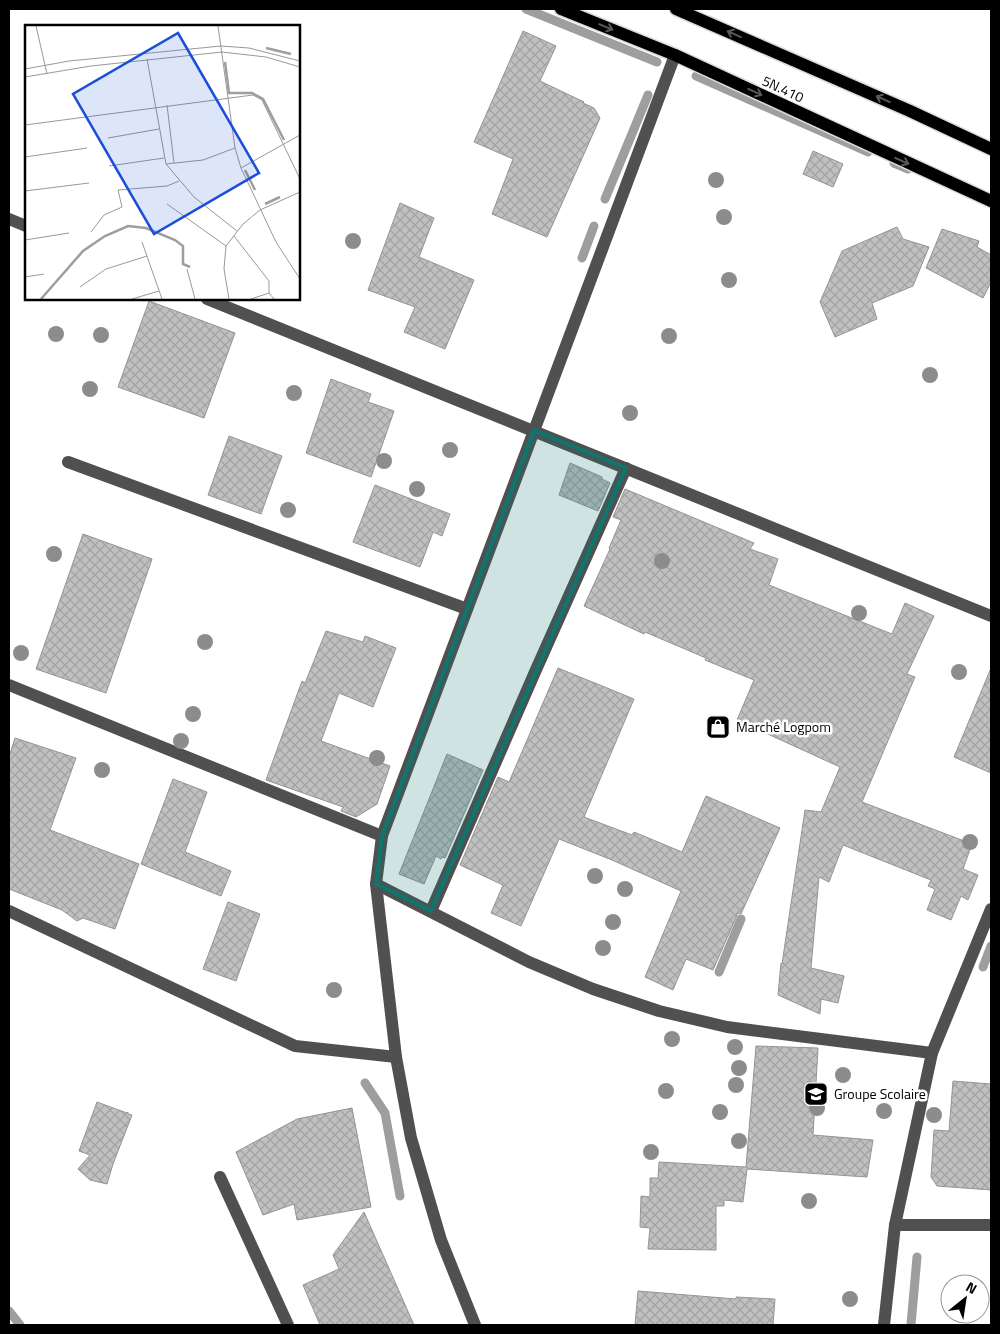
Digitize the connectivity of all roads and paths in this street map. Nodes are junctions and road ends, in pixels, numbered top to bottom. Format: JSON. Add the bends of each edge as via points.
{"nodes":[{"id":1,"x":561,"y":9,"type":"edge"},
{"id":2,"x":676,"y":9,"type":"edge"},
{"id":3,"x":675,"y":55,"type":"junction"},
{"id":4,"x":991,"y":149,"type":"edge"},
{"id":5,"x":991,"y":201,"type":"edge"},
{"id":6,"x":9,"y":219,"type":"edge"},
{"id":7,"x":25,"y":226,"type":"edge"},
{"id":8,"x":209,"y":300,"type":"edge"},
{"id":9,"x":534,"y":430,"type":"junction"},
{"id":10,"x":68,"y":462,"type":"dead end"},
{"id":11,"x":626,"y":468,"type":"junction"},
{"id":12,"x":467,"y":609,"type":"junction"},
{"id":13,"x":991,"y":616,"type":"edge"},
{"id":14,"x":9,"y":685,"type":"edge"},
{"id":15,"x":382,"y":836,"type":"junction"},
{"id":16,"x":376,"y":884,"type":"junction"},
{"id":17,"x":991,"y":909,"type":"edge"},
{"id":18,"x":431,"y":911,"type":"junction"},
{"id":19,"x":9,"y":912,"type":"edge"},
{"id":20,"x":932,"y":1052,"type":"junction"},
{"id":21,"x":396,"y":1057,"type":"junction"},
{"id":22,"x":220,"y":1177,"type":"dead end"},
{"id":23,"x":895,"y":1225,"type":"junction"},
{"id":24,"x":991,"y":1225,"type":"edge"},
{"id":25,"x":288,"y":1325,"type":"edge"},
{"id":26,"x":475,"y":1325,"type":"edge"},
{"id":27,"x":884,"y":1325,"type":"edge"}],
"edges":[{"from":1,"to":3,"type":"main road","name":"5N.410","one_way":true},
{"from":4,"to":2,"type":"main road","one_way":true},
{"from":3,"to":5,"type":"main road","name":"5N.410","one_way":true},
{"from":3,"to":9,"type":"street"},
{"from":6,"to":7,"type":"street"},
{"from":8,"to":9,"type":"street"},
{"from":9,"to":11,"type":"street"},
{"from":9,"to":12,"type":"street"},
{"from":10,"to":12,"type":"street"},
{"from":11,"to":13,"type":"street"},
{"from":11,"to":18,"type":"street"},
{"from":12,"to":15,"type":"street"},
{"from":14,"to":15,"type":"street"},
{"from":15,"to":16,"type":"street"},
{"from":16,"to":18,"type":"street"},
{"from":16,"to":21,"type":"street"},
{"from":17,"to":20,"type":"street"},
{"from":18,"to":20,"type":"street","via":[[529,962],[593,989],[660,1011],[726,1028]]},
{"from":19,"to":21,"type":"street","via":[[295,1046]]},
{"from":20,"to":23,"type":"street"},
{"from":21,"to":26,"type":"street","via":[[411,1138],[441,1240]]},
{"from":22,"to":25,"type":"street"},
{"from":23,"to":24,"type":"street"},
{"from":23,"to":27,"type":"street"}]}
